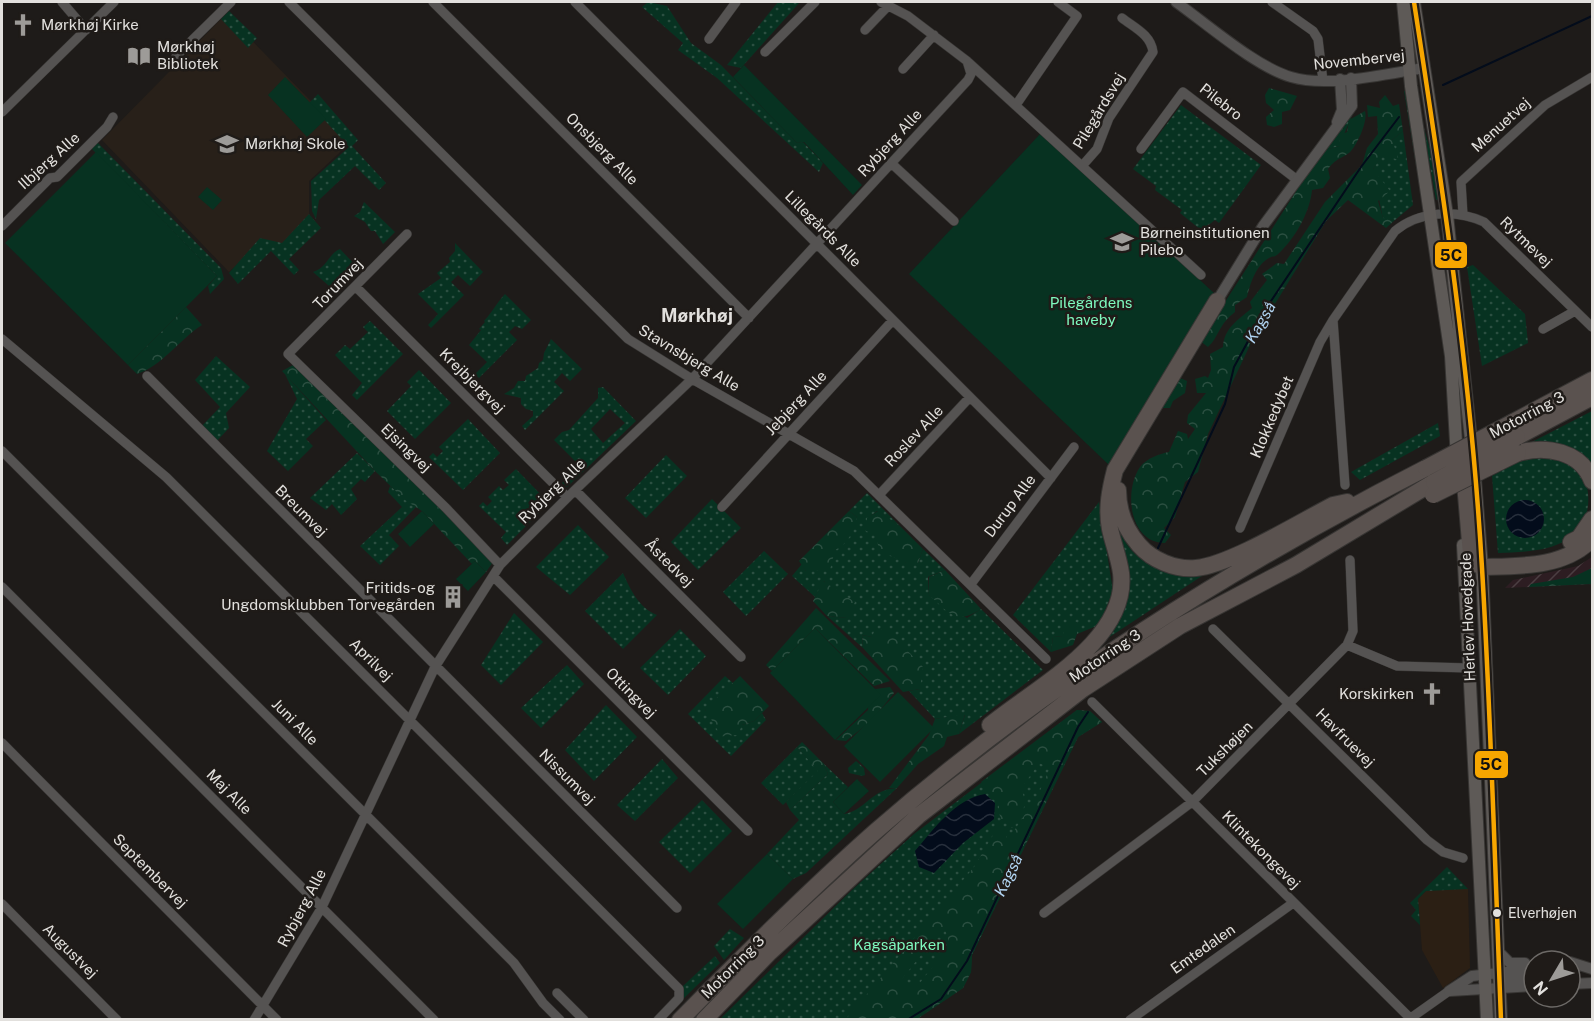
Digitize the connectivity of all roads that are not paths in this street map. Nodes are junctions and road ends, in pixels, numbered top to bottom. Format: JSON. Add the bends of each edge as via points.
{"nodes":[{"id":1,"x":62,"y":2,"type":"edge"},
{"id":2,"x":114,"y":2,"type":"edge"},
{"id":3,"x":231,"y":2,"type":"edge"},
{"id":4,"x":289,"y":2,"type":"edge"},
{"id":5,"x":433,"y":2,"type":"edge"},
{"id":6,"x":575,"y":2,"type":"edge"},
{"id":7,"x":736,"y":2,"type":"edge"},
{"id":8,"x":814,"y":2,"type":"edge"},
{"id":9,"x":1058,"y":2,"type":"edge"},
{"id":10,"x":1176,"y":2,"type":"edge"},
{"id":11,"x":1272,"y":2,"type":"edge"},
{"id":12,"x":1403,"y":2,"type":"edge"},
{"id":13,"x":1414,"y":2,"type":"edge"},
{"id":14,"x":885,"y":3,"type":"edge"},
{"id":15,"x":1122,"y":18,"type":"dead end"},
{"id":16,"x":86,"y":30,"type":"junction"},
{"id":17,"x":865,"y":30,"type":"dead end"},
{"id":18,"x":934,"y":35,"type":"junction"},
{"id":19,"x":709,"y":39,"type":"dead end"},
{"id":20,"x":765,"y":52,"type":"dead end"},
{"id":21,"x":176,"y":56,"type":"dead end"},
{"id":22,"x":967,"y":60,"type":"junction"},
{"id":23,"x":1424,"y":68,"type":"junction"},
{"id":24,"x":903,"y":69,"type":"dead end"},
{"id":25,"x":1409,"y":70,"type":"junction"},
{"id":26,"x":1593,"y":77,"type":"edge"},
{"id":27,"x":1345,"y":79,"type":"junction"},
{"id":28,"x":1323,"y":81,"type":"junction"},
{"id":29,"x":1016,"y":105,"type":"junction"},
{"id":30,"x":2,"y":112,"type":"edge"},
{"id":31,"x":113,"y":117,"type":"dead end"},
{"id":32,"x":1141,"y":149,"type":"dead end"},
{"id":33,"x":891,"y":163,"type":"junction"},
{"id":34,"x":1082,"y":166,"type":"junction"},
{"id":35,"x":1296,"y":179,"type":"junction"},
{"id":36,"x":1447,"y":215,"type":"junction"},
{"id":37,"x":1463,"y":215,"type":"junction"},
{"id":38,"x":1432,"y":216,"type":"junction"},
{"id":39,"x":954,"y":221,"type":"dead end"},
{"id":40,"x":2,"y":226,"type":"edge"},
{"id":41,"x":407,"y":234,"type":"dead end"},
{"id":42,"x":817,"y":244,"type":"junction"},
{"id":43,"x":1201,"y":275,"type":"dead end"},
{"id":44,"x":356,"y":287,"type":"junction"},
{"id":45,"x":1217,"y":301,"type":"joint"},
{"id":46,"x":1575,"y":311,"type":"junction"},
{"id":47,"x":749,"y":318,"type":"junction"},
{"id":48,"x":893,"y":320,"type":"junction"},
{"id":49,"x":1333,"y":320,"type":"junction"},
{"id":50,"x":1593,"y":327,"type":"edge"},
{"id":51,"x":1544,"y":329,"type":"dead end"},
{"id":52,"x":2,"y":339,"type":"edge"},
{"id":53,"x":288,"y":354,"type":"joint"},
{"id":54,"x":147,"y":376,"type":"dead end"},
{"id":55,"x":692,"y":379,"type":"junction"},
{"id":56,"x":1593,"y":380,"type":"edge"},
{"id":57,"x":1593,"y":397,"type":"edge"},
{"id":58,"x":970,"y":398,"type":"junction"},
{"id":59,"x":789,"y":433,"type":"junction"},
{"id":60,"x":1516,"y":437,"type":"junction"},
{"id":61,"x":1074,"y":447,"type":"dead end"},
{"id":62,"x":2,"y":451,"type":"edge"},
{"id":63,"x":1124,"y":457,"type":"junction"},
{"id":64,"x":1457,"y":462,"type":"joint"},
{"id":65,"x":1051,"y":478,"type":"junction"},
{"id":66,"x":1593,"y":480,"type":"edge"},
{"id":67,"x":1431,"y":482,"type":"junction"},
{"id":68,"x":1345,"y":485,"type":"dead end"},
{"id":69,"x":575,"y":490,"type":"junction"},
{"id":70,"x":879,"y":495,"type":"junction"},
{"id":71,"x":567,"y":497,"type":"junction"},
{"id":72,"x":1368,"y":498,"type":"junction"},
{"id":73,"x":722,"y":507,"type":"dead end"},
{"id":74,"x":1593,"y":519,"type":"edge"},
{"id":75,"x":1240,"y":528,"type":"dead end"},
{"id":76,"x":1593,"y":539,"type":"edge"},
{"id":77,"x":1350,"y":560,"type":"dead end"},
{"id":78,"x":1475,"y":563,"type":"junction"},
{"id":79,"x":500,"y":565,"type":"junction"},
{"id":80,"x":493,"y":576,"type":"junction"},
{"id":81,"x":971,"y":584,"type":"junction"},
{"id":82,"x":2,"y":587,"type":"edge"},
{"id":83,"x":1213,"y":629,"type":"dead end"},
{"id":84,"x":1347,"y":645,"type":"junction"},
{"id":85,"x":741,"y":657,"type":"dead end"},
{"id":86,"x":1047,"y":659,"type":"dead end"},
{"id":87,"x":435,"y":667,"type":"junction"},
{"id":88,"x":1469,"y":668,"type":"junction"},
{"id":89,"x":1092,"y":702,"type":"dead end"},
{"id":90,"x":1290,"y":705,"type":"junction"},
{"id":91,"x":411,"y":720,"type":"junction"},
{"id":92,"x":2,"y":744,"type":"edge"},
{"id":93,"x":1192,"y":802,"type":"junction"},
{"id":94,"x":366,"y":814,"type":"junction"},
{"id":95,"x":878,"y":829,"type":"junction"},
{"id":96,"x":748,"y":831,"type":"dead end"},
{"id":97,"x":1464,"y":858,"type":"dead end"},
{"id":98,"x":1293,"y":903,"type":"junction"},
{"id":99,"x":2,"y":904,"type":"edge"},
{"id":100,"x":322,"y":907,"type":"junction"},
{"id":101,"x":677,"y":908,"type":"dead end"},
{"id":102,"x":1044,"y":913,"type":"dead end"},
{"id":103,"x":1500,"y":953,"type":"junction"},
{"id":104,"x":1522,"y":962,"type":"edge"},
{"id":105,"x":1592,"y":970,"type":"edge"},
{"id":106,"x":1522,"y":973,"type":"edge"},
{"id":107,"x":1522,"y":978,"type":"edge"},
{"id":108,"x":1491,"y":983,"type":"junction"},
{"id":109,"x":1589,"y":984,"type":"edge"},
{"id":110,"x":1522,"y":985,"type":"edge"},
{"id":111,"x":1452,"y":990,"type":"joint"},
{"id":112,"x":557,"y":993,"type":"dead end"},
{"id":113,"x":263,"y":1005,"type":"junction"},
{"id":114,"x":1409,"y":1019,"type":"edge"},
{"id":115,"x":117,"y":1020,"type":"edge"},
{"id":116,"x":254,"y":1020,"type":"edge"},
{"id":117,"x":277,"y":1020,"type":"edge"},
{"id":118,"x":434,"y":1020,"type":"edge"},
{"id":119,"x":560,"y":1020,"type":"edge"},
{"id":120,"x":584,"y":1020,"type":"edge"},
{"id":121,"x":658,"y":1020,"type":"edge"},
{"id":122,"x":680,"y":1020,"type":"edge"},
{"id":123,"x":704,"y":1020,"type":"edge"},
{"id":124,"x":1130,"y":1020,"type":"edge"},
{"id":125,"x":1487,"y":1020,"type":"edge"},
{"id":126,"x":1493,"y":1020,"type":"edge"},
{"id":127,"x":1501,"y":1020,"type":"edge"}],
"edges":[{"from":1,"to":16,"type":"street"},
{"from":2,"to":16,"type":"street"},
{"from":3,"to":21,"type":"street"},
{"from":4,"to":55,"type":"street","name":"Stavnsbjerg Alle","via":[[628,339]]},
{"from":5,"to":47,"type":"street","name":"Onsbjerg Alle"},
{"from":6,"to":42,"type":"street","name":"Lillegårds Alle"},
{"from":7,"to":19,"type":"street"},
{"from":8,"to":20,"type":"street"},
{"from":9,"to":29,"type":"street","via":[[1077,16]]},
{"from":10,"to":28,"type":"street","name":"Novembervej","via":[[1277,71]]},
{"from":11,"to":28,"type":"street","via":[[1313,31],[1318,39]]},
{"from":12,"to":25,"type":"main road"},
{"from":13,"to":23,"type":"main road","name":"Herlev Hovedgade"},
{"from":14,"to":17,"type":"street","name":"Pilegårdsvej"},
{"from":14,"to":18,"type":"street","name":"Pilegårdsvej"},
{"from":15,"to":34,"type":"street","name":"Pilegårdsvej","via":[[1147,37],[1154,52],[1109,118],[1097,149]]},
{"from":16,"to":30,"type":"street"},
{"from":18,"to":22,"type":"street","name":"Pilegårdsvej"},
{"from":18,"to":24,"type":"street"},
{"from":22,"to":29,"type":"street","name":"Pilegårdsvej"},
{"from":22,"to":33,"type":"street","name":"Rybjerg Alle","via":[[971,74],[968,80]]},
{"from":23,"to":25,"type":"street","name":"Novembervej"},
{"from":23,"to":36,"type":"main road","name":"Herlev Hovedgade"},
{"from":25,"to":27,"type":"street","name":"Novembervej"},
{"from":25,"to":38,"type":"main road"},
{"from":26,"to":37,"type":"street","name":"Menuetvej","via":[[1545,105],[1461,182]]},
{"from":27,"to":28,"type":"street","name":"Novembervej"},
{"from":27,"to":35,"type":"street","via":[[1352,106]]},
{"from":29,"to":34,"type":"street","name":"Pilegårdsvej"},
{"from":31,"to":40,"type":"street","name":"Ilbjerg Alle","via":[[57,177],[50,178]]},
{"from":32,"to":35,"type":"street","name":"Pilebro","via":[[1183,92]]},
{"from":33,"to":39,"type":"street"},
{"from":33,"to":42,"type":"street","name":"Rybjerg Alle"},
{"from":34,"to":43,"type":"street","name":"Pilegårdsvej"},
{"from":35,"to":45,"type":"street"},
{"from":36,"to":37,"type":"street","name":"Rytmevej"},
{"from":36,"to":38,"type":"street"},
{"from":36,"to":78,"type":"main road","name":"Herlev Hovedgade","via":[[1464,358]]},
{"from":37,"to":46,"type":"street","name":"Rytmevej","via":[[1484,222]]},
{"from":38,"to":49,"type":"street","name":"Klokkedybet","via":[[1408,220],[1395,231]]},
{"from":38,"to":64,"type":"main road","via":[[1451,356]]},
{"from":41,"to":44,"type":"street","name":"Torumvej"},
{"from":42,"to":47,"type":"street","name":"Rybjerg Alle"},
{"from":42,"to":48,"type":"street","name":"Lillegårds Alle"},
{"from":44,"to":53,"type":"street","name":"Torumvej"},
{"from":44,"to":71,"type":"street","name":"Krejbjergvej"},
{"from":45,"to":63,"type":"highway"},
{"from":46,"to":50,"type":"street","name":"Rytmevej"},
{"from":46,"to":51,"type":"street"},
{"from":47,"to":55,"type":"street","name":"Rybjerg Alle"},
{"from":48,"to":58,"type":"street","name":"Lillegårds Alle"},
{"from":48,"to":59,"type":"street","name":"Jebjerg Alle"},
{"from":49,"to":68,"type":"street"},
{"from":49,"to":75,"type":"street","name":"Klokkedybet"},
{"from":52,"to":91,"type":"street","name":"Aprilvej","via":[[166,477]]},
{"from":53,"to":79,"type":"street","name":"Ejsingvej"},
{"from":54,"to":87,"type":"street","name":"Breumvej"},
{"from":55,"to":59,"type":"street","name":"Stavnsbjerg Alle"},
{"from":55,"to":69,"type":"street","name":"Rybjerg Alle"},
{"from":56,"to":60,"type":"highway","name":"Motorring 3"},
{"from":57,"to":60,"type":"highway","name":"Motorring 3"},
{"from":58,"to":65,"type":"street","name":"Lillegårds Alle"},
{"from":58,"to":70,"type":"street","name":"Roslev Alle"},
{"from":59,"to":70,"type":"street","name":"Stavnsbjerg Alle","via":[[854,471]]},
{"from":59,"to":73,"type":"street","name":"Jebjerg Alle"},
{"from":60,"to":66,"type":"highway","via":[[1531,449],[1558,451],[1582,464]]},
{"from":60,"to":67,"type":"highway","name":"Motorring 3","bridge":true},
{"from":60,"to":67,"type":"highway","bridge":true},
{"from":61,"to":65,"type":"street","name":"Durup Alle"},
{"from":62,"to":94,"type":"street","name":"Juni Alle"},
{"from":63,"to":72,"type":"highway","via":[[1118,499],[1130,534],[1143,550],[1175,567],[1196,568],[1222,561],[1334,505]]},
{"from":63,"to":95,"type":"highway","via":[[1115,470],[1109,492],[1109,526],[1122,586],[1110,622],[1067,666],[919,784]]},
{"from":64,"to":78,"type":"highway","via":[[1464,471]]},
{"from":65,"to":81,"type":"street","name":"Durup Alle"},
{"from":67,"to":72,"type":"highway","name":"Motorring 3"},
{"from":67,"to":123,"type":"highway","name":"Motorring 3","via":[[1296,565],[1180,626],[1083,689],[918,816],[770,952]]},
{"from":69,"to":71,"type":"street","name":"Rybjerg Alle"},
{"from":69,"to":85,"type":"street","name":"Åstedvej"},
{"from":70,"to":81,"type":"street","name":"Stavnsbjerg Alle"},
{"from":71,"to":79,"type":"street","name":"Rybjerg Alle"},
{"from":72,"to":95,"type":"highway","name":"Motorring 3","via":[[1181,604],[1066,682]]},
{"from":74,"to":78,"type":"highway","via":[[1579,538],[1563,547]]},
{"from":76,"to":78,"type":"highway","via":[[1575,553],[1541,564]]},
{"from":77,"to":84,"type":"street","via":[[1353,631]]},
{"from":78,"to":88,"type":"main road","name":"Herlev Hovedgade"},
{"from":78,"to":103,"type":"main road","name":"Herlev Hovedgade"},
{"from":79,"to":80,"type":"street","name":"Rybjerg Alle"},
{"from":80,"to":87,"type":"street","name":"Rybjerg Alle"},
{"from":80,"to":96,"type":"street","name":"Ottingvej"},
{"from":81,"to":86,"type":"street","name":"Stavnsbjerg Alle"},
{"from":82,"to":100,"type":"street","name":"Maj Alle"},
{"from":83,"to":90,"type":"street","name":"Havfruevej"},
{"from":84,"to":88,"type":"street","via":[[1397,666]]},
{"from":84,"to":90,"type":"street","name":"Tukshøjen"},
{"from":87,"to":91,"type":"street","name":"Rybjerg Alle"},
{"from":87,"to":101,"type":"street","name":"Nissumvej"},
{"from":88,"to":108,"type":"main road","name":"Herlev Hovedgade","via":[[1474,796]]},
{"from":89,"to":93,"type":"street","name":"Klintekongevej"},
{"from":90,"to":93,"type":"street","name":"Tukshøjen"},
{"from":90,"to":97,"type":"street","name":"Havfruevej","via":[[1427,840],[1443,852]]},
{"from":91,"to":94,"type":"street","name":"Rybjerg Alle"},
{"from":91,"to":121,"type":"street","name":"Aprilvej","via":[[679,989],[679,998]]},
{"from":92,"to":113,"type":"street","name":"Septembervej"},
{"from":93,"to":98,"type":"street","name":"Klintekongevej"},
{"from":93,"to":102,"type":"street","name":"Tukshøjen"},
{"from":94,"to":100,"type":"street","name":"Rybjerg Alle"},
{"from":94,"to":119,"type":"street","name":"Juni Alle","via":[[514,963]]},
{"from":95,"to":122,"type":"highway","name":"Motorring 3"},
{"from":98,"to":114,"type":"street","name":"Klintekongevej"},
{"from":98,"to":124,"type":"street","name":"Emtedalen"},
{"from":99,"to":115,"type":"street","name":"Augustvej"},
{"from":100,"to":113,"type":"street","name":"Rybjerg Alle"},
{"from":100,"to":118,"type":"street","name":"Maj Alle"},
{"from":103,"to":104,"type":"street","via":[[1510,963]]},
{"from":103,"to":108,"type":"main road","name":"Herlev Hovedgade"},
{"from":105,"to":109,"type":"street","via":[[1586,978]]},
{"from":106,"to":108,"type":"street"},
{"from":107,"to":108,"type":"street"},
{"from":108,"to":110,"type":"street"},
{"from":108,"to":111,"type":"street"},
{"from":108,"to":125,"type":"main road","name":"Herlev Hovedgade"},
{"from":108,"to":126,"type":"main road"},
{"from":108,"to":127,"type":"main road","name":"Herlev Hovedgade"},
{"from":111,"to":114,"type":"street"},
{"from":112,"to":120,"type":"street"},
{"from":113,"to":116,"type":"street","name":"Rybjerg Alle"},
{"from":113,"to":117,"type":"street","name":"Septembervej"}]}
